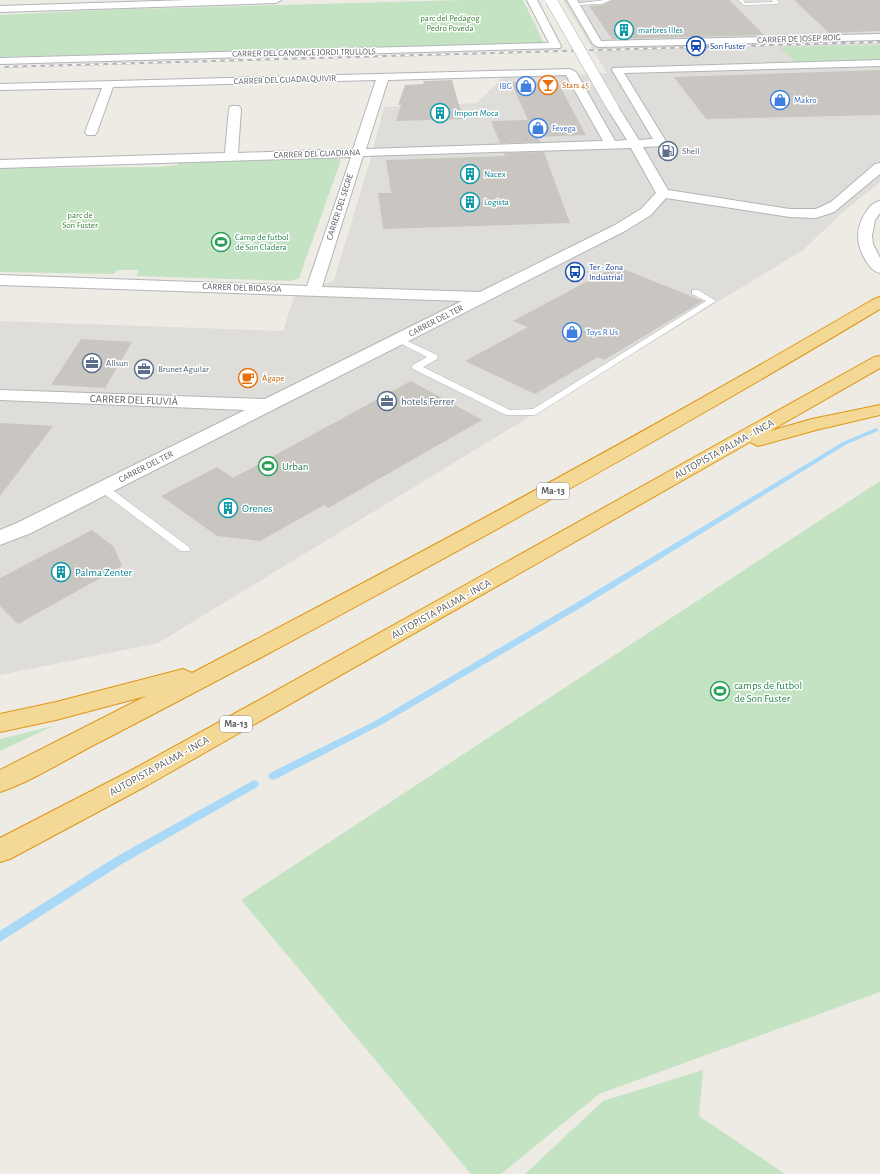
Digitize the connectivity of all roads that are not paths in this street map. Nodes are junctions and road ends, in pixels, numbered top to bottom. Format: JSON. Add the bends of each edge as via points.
{"nodes":[{"id":1,"x":276,"y":0,"type":"edge"},
{"id":2,"x":532,"y":0,"type":"edge"},
{"id":3,"x":551,"y":0,"type":"edge"},
{"id":4,"x":609,"y":0,"type":"edge"},
{"id":5,"x":740,"y":0,"type":"edge"},
{"id":6,"x":774,"y":0,"type":"edge"},
{"id":7,"x":132,"y":2,"type":"edge"},
{"id":8,"x":573,"y":2,"type":"edge"},
{"id":9,"x":0,"y":9,"type":"edge"},
{"id":10,"x":880,"y":37,"type":"edge"},
{"id":11,"x":0,"y":61,"type":"edge"},
{"id":12,"x":880,"y":63,"type":"edge"},
{"id":13,"x":383,"y":77,"type":"junction"},
{"id":14,"x":109,"y":84,"type":"junction"},
{"id":15,"x":0,"y":87,"type":"edge"},
{"id":16,"x":235,"y":109,"type":"dead end"},
{"id":17,"x":91,"y":132,"type":"dead end"},
{"id":18,"x":633,"y":143,"type":"junction"},
{"id":19,"x":611,"y":144,"type":"junction"},
{"id":20,"x":358,"y":152,"type":"junction"},
{"id":21,"x":230,"y":156,"type":"junction"},
{"id":22,"x":0,"y":164,"type":"edge"},
{"id":23,"x":880,"y":167,"type":"edge"},
{"id":24,"x":663,"y":193,"type":"junction"},
{"id":25,"x":880,"y":205,"type":"edge"},
{"id":26,"x":880,"y":268,"type":"edge"},
{"id":27,"x":0,"y":280,"type":"edge"},
{"id":28,"x":313,"y":291,"type":"junction"},
{"id":29,"x":695,"y":292,"type":"dead end"},
{"id":30,"x":484,"y":297,"type":"junction"},
{"id":31,"x":880,"y":302,"type":"edge"},
{"id":32,"x":398,"y":340,"type":"junction"},
{"id":33,"x":880,"y":361,"type":"edge"},
{"id":34,"x":0,"y":395,"type":"edge"},
{"id":35,"x":268,"y":406,"type":"junction"},
{"id":36,"x":880,"y":410,"type":"edge"},
{"id":37,"x":722,"y":451,"type":"junction"},
{"id":38,"x":103,"y":488,"type":"junction"},
{"id":39,"x":0,"y":538,"type":"edge"},
{"id":40,"x":185,"y":549,"type":"dead end"},
{"id":41,"x":219,"y":669,"type":"junction"},
{"id":42,"x":0,"y":723,"type":"edge"},
{"id":43,"x":0,"y":782,"type":"edge"},
{"id":44,"x":0,"y":851,"type":"edge"}],
"edges":[{"from":1,"to":7,"type":"street"},
{"from":2,"to":11,"type":"street","name":"CARRER DEL CANONGE JORDI TRULLOLS","via":[[556,46]]},
{"from":3,"to":18,"type":"street","bridge":true},
{"from":4,"to":8,"type":"lane","via":[[601,3]]},
{"from":5,"to":6,"type":"lane","via":[[744,4],[777,3]]},
{"from":7,"to":9,"type":"street"},
{"from":8,"to":10,"type":"street","name":"CARRER DE JOSEP ROIG","via":[[598,44]]},
{"from":12,"to":18,"type":"street","name":"CARRER DEL GUADIANA","via":[[617,70],[661,142]]},
{"from":13,"to":14,"type":"street","name":"CARRER DEL GUADALQUIVIR"},
{"from":13,"to":19,"type":"street","name":"CARRER DEL GUADALQUIVIR","via":[[570,72]]},
{"from":13,"to":20,"type":"street","name":"CARRER DEL SEGRE"},
{"from":14,"to":15,"type":"street","name":"CARRER DEL GUADALQUIVIR"},
{"from":14,"to":17,"type":"street"},
{"from":16,"to":21,"type":"street"},
{"from":18,"to":19,"type":"street","name":"CARRER DEL GUADIANA"},
{"from":18,"to":24,"type":"street"},
{"from":19,"to":20,"type":"street","name":"CARRER DEL GUADIANA"},
{"from":20,"to":21,"type":"street","name":"CARRER DEL GUADIANA"},
{"from":20,"to":28,"type":"street","name":"CARRER DEL SEGRE"},
{"from":21,"to":22,"type":"street","name":"CARRER DEL GUADIANA"},
{"from":23,"to":24,"type":"street","via":[[830,209],[816,213],[783,212]]},
{"from":24,"to":30,"type":"street","name":"CARRER DEL TER","via":[[634,221]]},
{"from":25,"to":26,"type":"street","via":[[865,225],[864,235],[872,259]]},
{"from":27,"to":28,"type":"street","name":"CARRER DEL BIDASOA"},
{"from":28,"to":30,"type":"street","name":"CARRER DEL BIDASOA"},
{"from":29,"to":32,"type":"lane","via":[[712,301],[535,412],[509,413],[416,367],[434,357]]},
{"from":30,"to":32,"type":"street","name":"CARRER DEL TER"},
{"from":31,"to":41,"type":"highway","number":"Ma-13","via":[[630,448],[464,540]]},
{"from":32,"to":35,"type":"street","name":"CARRER DEL TER"},
{"from":33,"to":37,"type":"highway","name":"AUTOPISTA PALMA - INCA","number":"Ma-13"},
{"from":34,"to":35,"type":"street","name":"CARRER DEL FLUVIÀ"},
{"from":35,"to":38,"type":"street","name":"CARRER DEL TER"},
{"from":36,"to":37,"type":"highway","via":[[812,424]]},
{"from":37,"to":44,"type":"highway","name":"AUTOPISTA PALMA - INCA","number":"Ma-13","via":[[139,778]]},
{"from":38,"to":39,"type":"street","name":"CARRER DEL TER"},
{"from":38,"to":40,"type":"lane"},
{"from":41,"to":42,"type":"highway"},
{"from":41,"to":43,"type":"highway","number":"Ma-13"}]}
